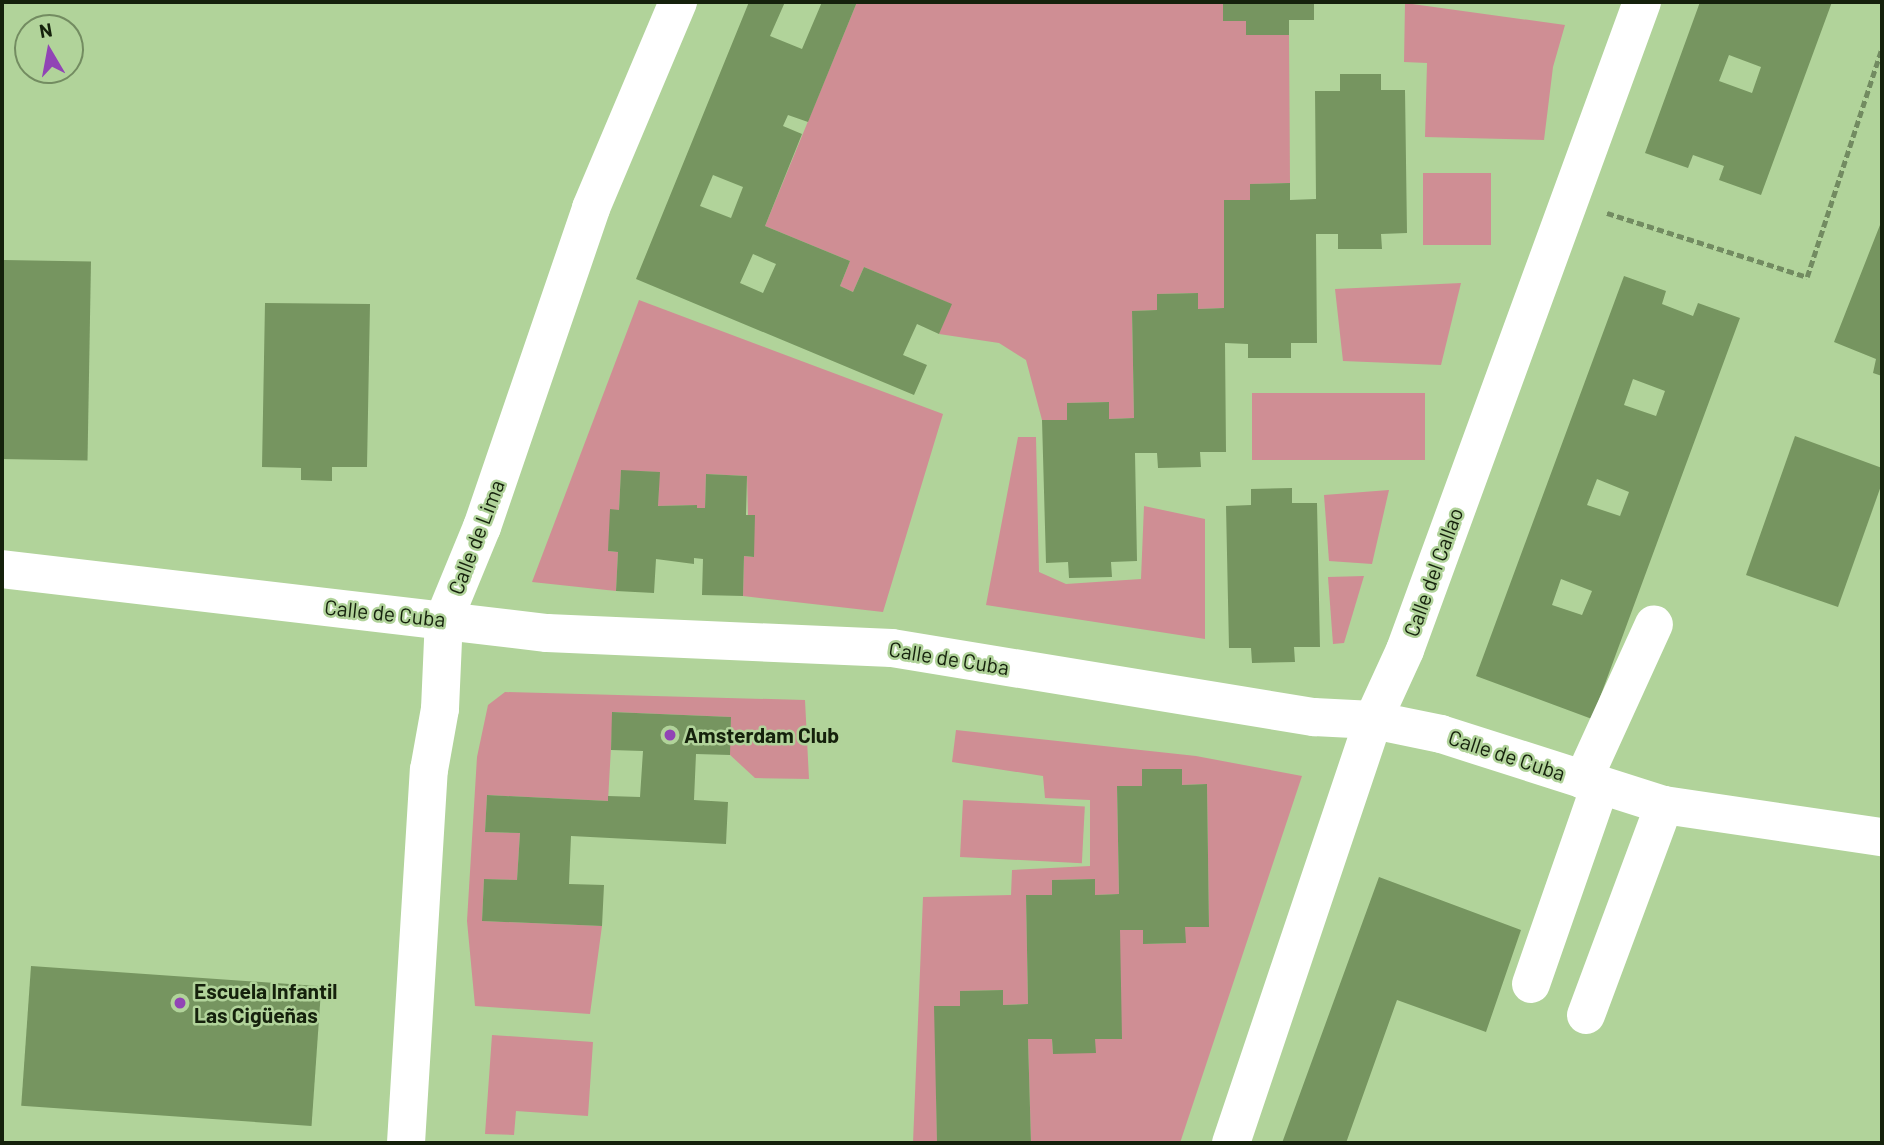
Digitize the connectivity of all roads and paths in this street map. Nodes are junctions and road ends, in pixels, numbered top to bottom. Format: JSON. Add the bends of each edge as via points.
{"nodes":[{"id":1,"x":678,"y":2,"type":"edge"},
{"id":2,"x":1642,"y":2,"type":"edge"},
{"id":3,"x":1882,"y":48,"type":"edge"},
{"id":4,"x":1569,"y":201,"type":"junction"},
{"id":5,"x":2,"y":569,"type":"edge"},
{"id":6,"x":444,"y":619,"type":"junction"},
{"id":7,"x":1654,"y":624,"type":"dead end"},
{"id":8,"x":1373,"y":720,"type":"junction"},
{"id":9,"x":1591,"y":783,"type":"junction"},
{"id":10,"x":1664,"y":805,"type":"junction"},
{"id":11,"x":1882,"y":837,"type":"edge"},
{"id":12,"x":1531,"y":984,"type":"dead end"},
{"id":13,"x":1586,"y":1015,"type":"dead end"},
{"id":14,"x":406,"y":1143,"type":"edge"},
{"id":15,"x":1231,"y":1143,"type":"edge"}],
"edges":[{"from":1,"to":6,"type":"street","name":"Calle de Lima","via":[[591,208],[482,527]]},
{"from":2,"to":4,"type":"street","name":"Calle del Callao"},
{"from":3,"to":4,"type":"path","via":[[1807,277]]},
{"from":4,"to":8,"type":"street","name":"Calle del Callao","via":[[1405,650]]},
{"from":5,"to":6,"type":"street","name":"Calle de Cuba"},
{"from":6,"to":8,"type":"street","name":"Calle de Cuba","via":[[547,633],[892,648],[1314,717]]},
{"from":6,"to":14,"type":"street","name":"Calle de Lima","via":[[440,709],[429,770]]},
{"from":7,"to":9,"type":"street"},
{"from":8,"to":9,"type":"street","name":"Calle de Cuba","via":[[1441,734]]},
{"from":8,"to":15,"type":"street","name":"Calle del Callao"},
{"from":9,"to":10,"type":"street","name":"Calle de Cuba"},
{"from":9,"to":12,"type":"street"},
{"from":10,"to":11,"type":"street","name":"Calle de Cuba"},
{"from":10,"to":13,"type":"street"}]}
